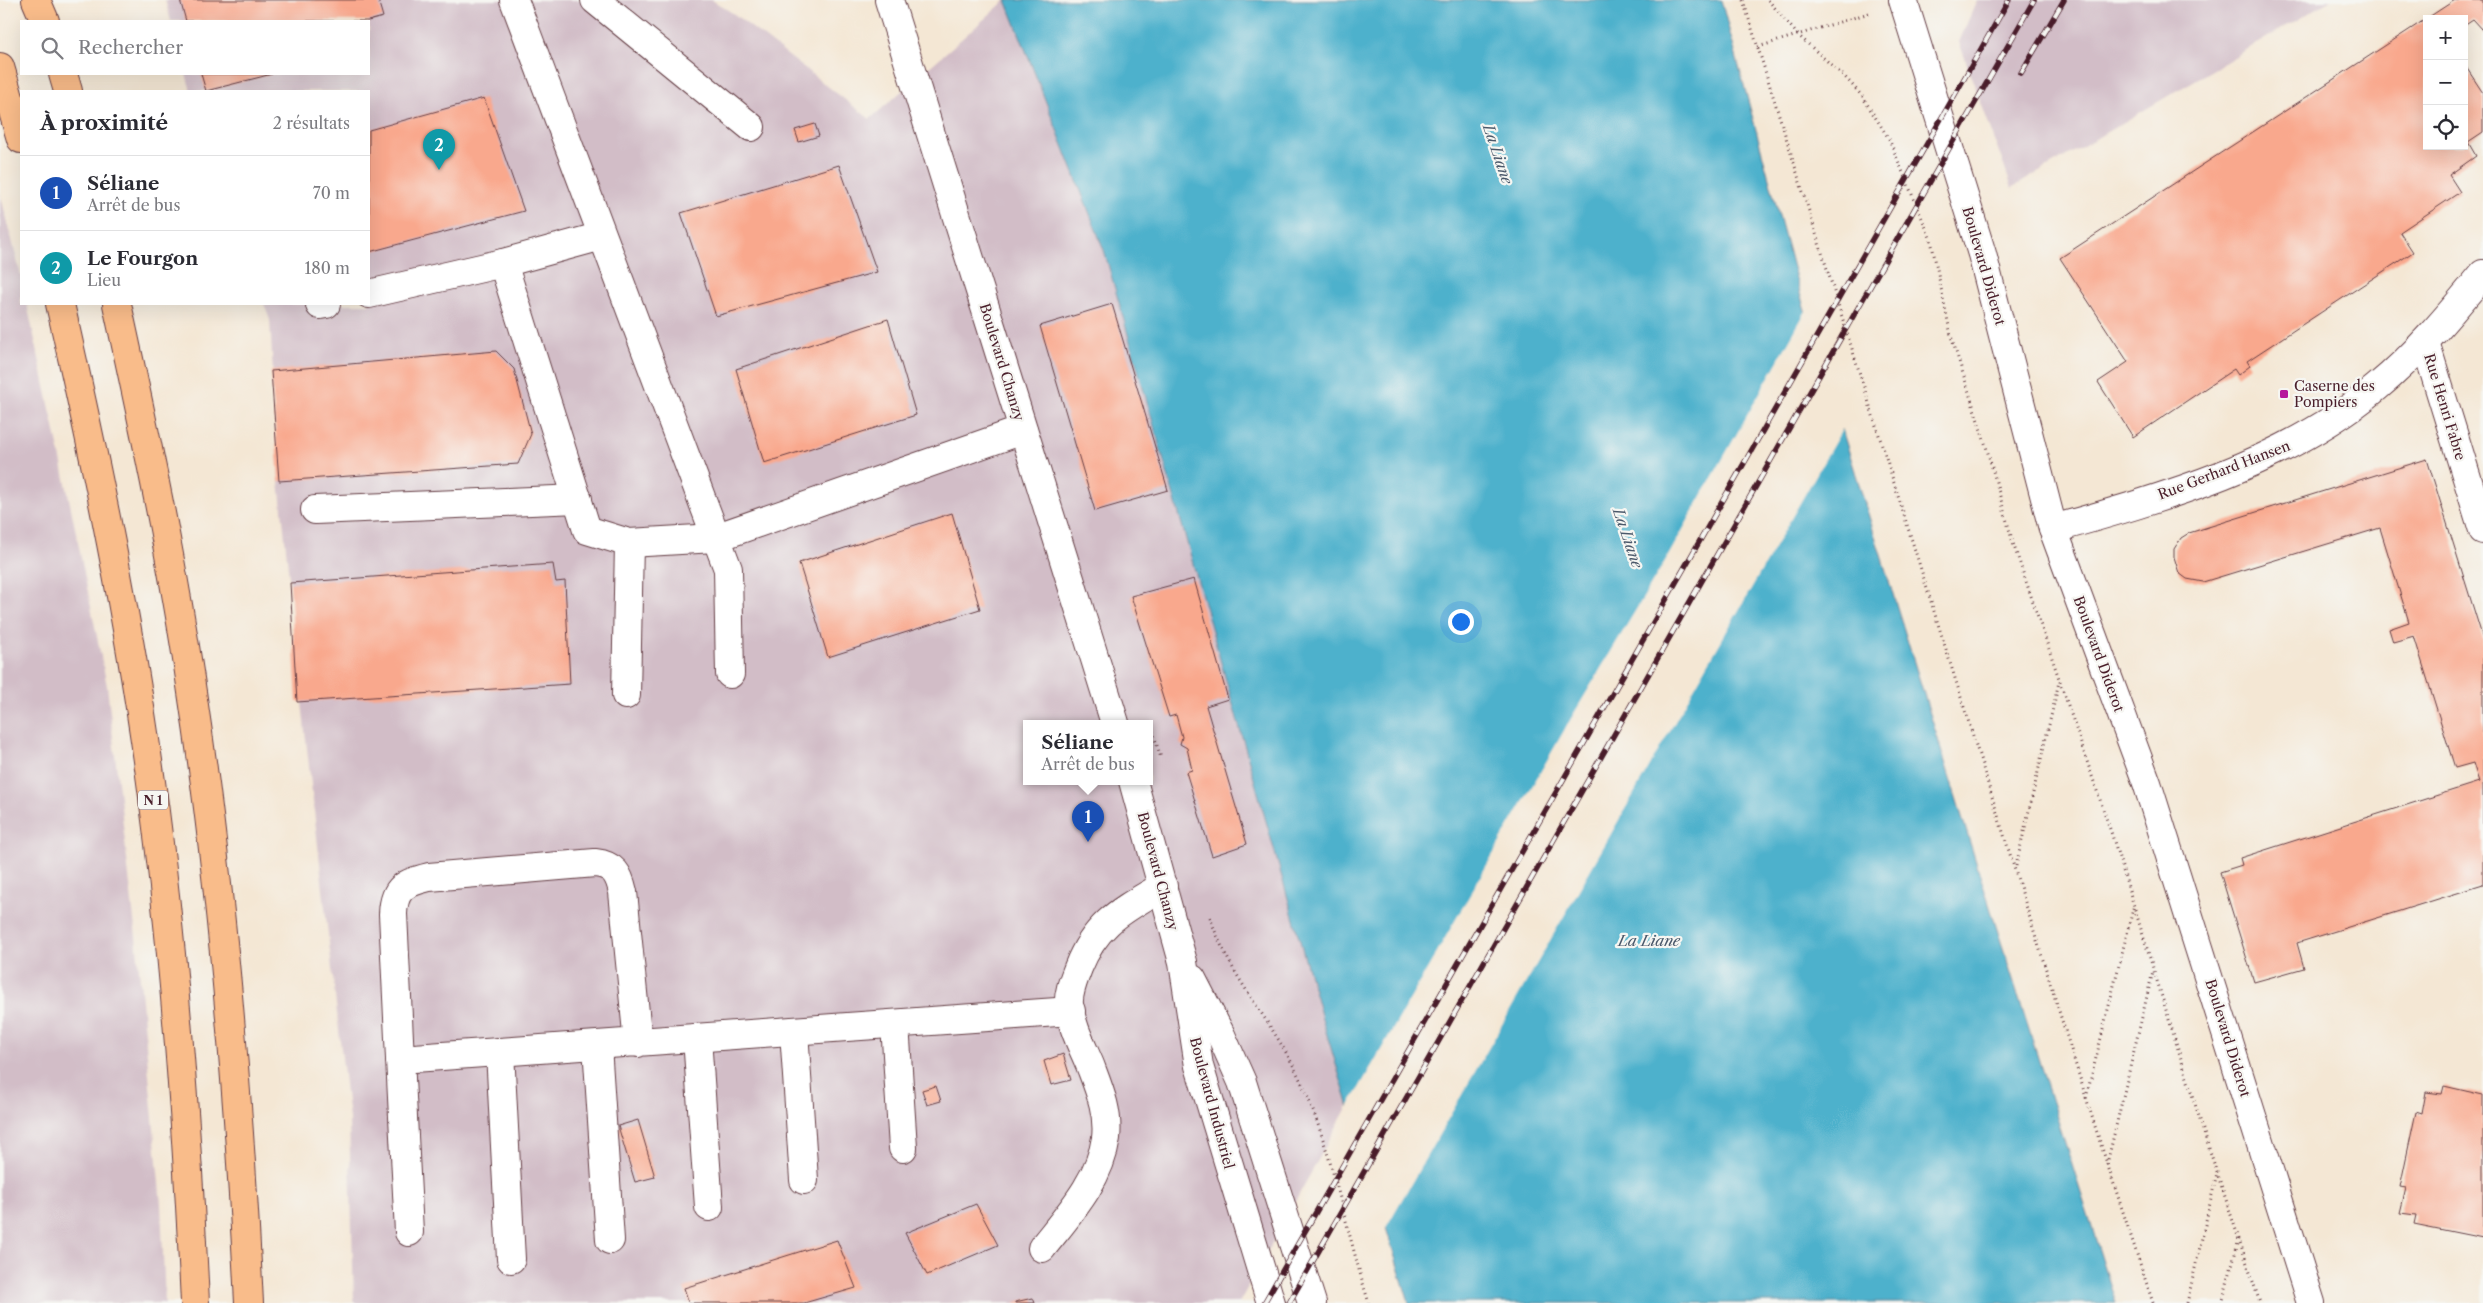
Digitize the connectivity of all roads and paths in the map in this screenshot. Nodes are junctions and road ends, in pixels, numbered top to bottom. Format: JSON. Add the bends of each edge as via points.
{"nodes":[{"id":1,"x":36,"y":0,"type":"edge"},
{"id":2,"x":514,"y":0,"type":"edge"},
{"id":3,"x":595,"y":0,"type":"edge"},
{"id":4,"x":890,"y":0,"type":"edge"},
{"id":5,"x":1744,"y":0,"type":"edge"},
{"id":6,"x":1768,"y":0,"type":"edge"},
{"id":7,"x":1903,"y":0,"type":"edge"},
{"id":8,"x":1872,"y":12,"type":"dead end"},
{"id":9,"x":44,"y":20,"type":"edge"},
{"id":10,"x":1798,"y":35,"type":"junction"},
{"id":11,"x":1758,"y":47,"type":"junction"},
{"id":12,"x":0,"y":67,"type":"edge"},
{"id":13,"x":62,"y":75,"type":"edge"},
{"id":14,"x":68,"y":90,"type":"edge"},
{"id":15,"x":751,"y":127,"type":"dead end"},
{"id":16,"x":20,"y":136,"type":"edge"},
{"id":17,"x":602,"y":236,"type":"junction"},
{"id":18,"x":503,"y":263,"type":"junction"},
{"id":19,"x":2483,"y":274,"type":"edge"},
{"id":20,"x":370,"y":294,"type":"edge"},
{"id":21,"x":60,"y":305,"type":"edge"},
{"id":22,"x":117,"y":305,"type":"edge"},
{"id":23,"x":2425,"y":342,"type":"junction"},
{"id":24,"x":1023,"y":430,"type":"junction"},
{"id":25,"x":578,"y":499,"type":"junction"},
{"id":26,"x":315,"y":510,"type":"dead end"},
{"id":27,"x":2053,"y":529,"type":"junction"},
{"id":28,"x":2483,"y":530,"type":"edge"},
{"id":29,"x":715,"y":538,"type":"junction"},
{"id":30,"x":629,"y":543,"type":"junction"},
{"id":31,"x":730,"y":674,"type":"dead end"},
{"id":32,"x":2060,"y":682,"type":"junction"},
{"id":33,"x":626,"y":695,"type":"dead end"},
{"id":34,"x":1114,"y":720,"type":"edge"},
{"id":35,"x":1134,"y":785,"type":"edge"},
{"id":36,"x":2016,"y":867,"type":"junction"},
{"id":37,"x":1163,"y":886,"type":"junction"},
{"id":38,"x":2134,"y":904,"type":"junction"},
{"id":39,"x":1224,"y":953,"type":"dead end"},
{"id":40,"x":1183,"y":962,"type":"junction"},
{"id":41,"x":2154,"y":970,"type":"junction"},
{"id":42,"x":1071,"y":1011,"type":"junction"},
{"id":43,"x":894,"y":1024,"type":"junction"},
{"id":44,"x":794,"y":1031,"type":"junction"},
{"id":45,"x":697,"y":1038,"type":"junction"},
{"id":46,"x":638,"y":1043,"type":"junction"},
{"id":47,"x":597,"y":1046,"type":"junction"},
{"id":48,"x":500,"y":1052,"type":"junction"},
{"id":49,"x":400,"y":1059,"type":"junction"},
{"id":50,"x":2086,"y":1098,"type":"junction"},
{"id":51,"x":903,"y":1148,"type":"dead end"},
{"id":52,"x":2107,"y":1165,"type":"junction"},
{"id":53,"x":2217,"y":1173,"type":"junction"},
{"id":54,"x":804,"y":1180,"type":"dead end"},
{"id":55,"x":709,"y":1207,"type":"dead end"},
{"id":56,"x":409,"y":1232,"type":"dead end"},
{"id":57,"x":2239,"y":1238,"type":"junction"},
{"id":58,"x":610,"y":1240,"type":"dead end"},
{"id":59,"x":1042,"y":1248,"type":"dead end"},
{"id":60,"x":511,"y":1259,"type":"dead end"},
{"id":61,"x":195,"y":1303,"type":"edge"},
{"id":62,"x":248,"y":1303,"type":"edge"},
{"id":63,"x":1271,"y":1303,"type":"edge"},
{"id":64,"x":1312,"y":1303,"type":"edge"},
{"id":65,"x":1369,"y":1303,"type":"edge"},
{"id":66,"x":2153,"y":1303,"type":"edge"},
{"id":67,"x":2188,"y":1303,"type":"edge"},
{"id":68,"x":2222,"y":1303,"type":"edge"},
{"id":69,"x":2260,"y":1303,"type":"edge"},
{"id":70,"x":2312,"y":1303,"type":"edge"}],
"edges":[{"from":1,"to":9,"type":"highway"},
{"from":2,"to":17,"type":"street"},
{"from":3,"to":15,"type":"street"},
{"from":4,"to":24,"type":"street","name":"Boulevard Chanzy"},
{"from":5,"to":11,"type":"path"},
{"from":6,"to":10,"type":"path"},
{"from":7,"to":27,"type":"street","name":"Boulevard Diderot","via":[[1982,254]]},
{"from":8,"to":10,"type":"path"},
{"from":10,"to":11,"type":"path"},
{"from":10,"to":32,"type":"path","via":[[1862,96],[1889,139],[1931,240],[1951,336],[2013,543]]},
{"from":11,"to":36,"type":"path"},
{"from":12,"to":16,"type":"highway"},
{"from":13,"to":14,"type":"highway"},
{"from":17,"to":18,"type":"street"},
{"from":17,"to":29,"type":"street"},
{"from":18,"to":20,"type":"street"},
{"from":18,"to":25,"type":"street"},
{"from":19,"to":23,"type":"street","name":"Rue Gerhard Hansen"},
{"from":21,"to":61,"type":"highway","number":"N 1","via":[[96,461],[152,783],[179,1034]]},
{"from":22,"to":62,"type":"highway","via":[[171,566],[204,776],[236,1080]]},
{"from":23,"to":27,"type":"street","name":"Rue Gerhard Hansen","via":[[2377,388],[2300,440],[2181,489]]},
{"from":23,"to":28,"type":"street","name":"Rue Henri Fabre"},
{"from":24,"to":29,"type":"street"},
{"from":24,"to":34,"type":"street","name":"Boulevard Chanzy"},
{"from":25,"to":26,"type":"street"},
{"from":25,"to":30,"type":"street","via":[[587,530]]},
{"from":27,"to":70,"type":"street","name":"Boulevard Diderot","via":[[2147,783]]},
{"from":29,"to":30,"type":"street"},
{"from":29,"to":31,"type":"street","via":[[728,569]]},
{"from":30,"to":33,"type":"street"},
{"from":32,"to":36,"type":"path"},
{"from":32,"to":38,"type":"path"},
{"from":35,"to":37,"type":"street","name":"Boulevard Chanzy"},
{"from":36,"to":50,"type":"path"},
{"from":37,"to":40,"type":"street","name":"Boulevard Chanzy"},
{"from":37,"to":42,"type":"street","via":[[1110,919],[1092,939],[1072,982]]},
{"from":38,"to":41,"type":"path"},
{"from":38,"to":50,"type":"path"},
{"from":39,"to":65,"type":"path","via":[[1285,1050],[1307,1096]]},
{"from":40,"to":63,"type":"street","name":"Boulevard Industriel","via":[[1199,1066]]},
{"from":40,"to":64,"type":"street","name":"Boulevard Industriel","via":[[1242,1082]]},
{"from":41,"to":52,"type":"path"},
{"from":41,"to":53,"type":"path"},
{"from":42,"to":43,"type":"street"},
{"from":42,"to":59,"type":"street","via":[[1102,1096],[1107,1118],[1106,1137],[1093,1180]]},
{"from":43,"to":44,"type":"street"},
{"from":43,"to":51,"type":"street"},
{"from":44,"to":45,"type":"street"},
{"from":44,"to":54,"type":"street"},
{"from":45,"to":46,"type":"street"},
{"from":45,"to":55,"type":"street"},
{"from":46,"to":47,"type":"street"},
{"from":46,"to":49,"type":"street","via":[[621,880],[607,865],[595,863],[429,877],[405,884],[398,892],[394,908]]},
{"from":47,"to":48,"type":"street"},
{"from":47,"to":58,"type":"street"},
{"from":48,"to":49,"type":"street"},
{"from":48,"to":60,"type":"street"},
{"from":49,"to":56,"type":"street"},
{"from":50,"to":52,"type":"path"},
{"from":52,"to":66,"type":"path"},
{"from":53,"to":57,"type":"path"},
{"from":53,"to":67,"type":"path"},
{"from":57,"to":68,"type":"path"},
{"from":57,"to":69,"type":"path"}]}
